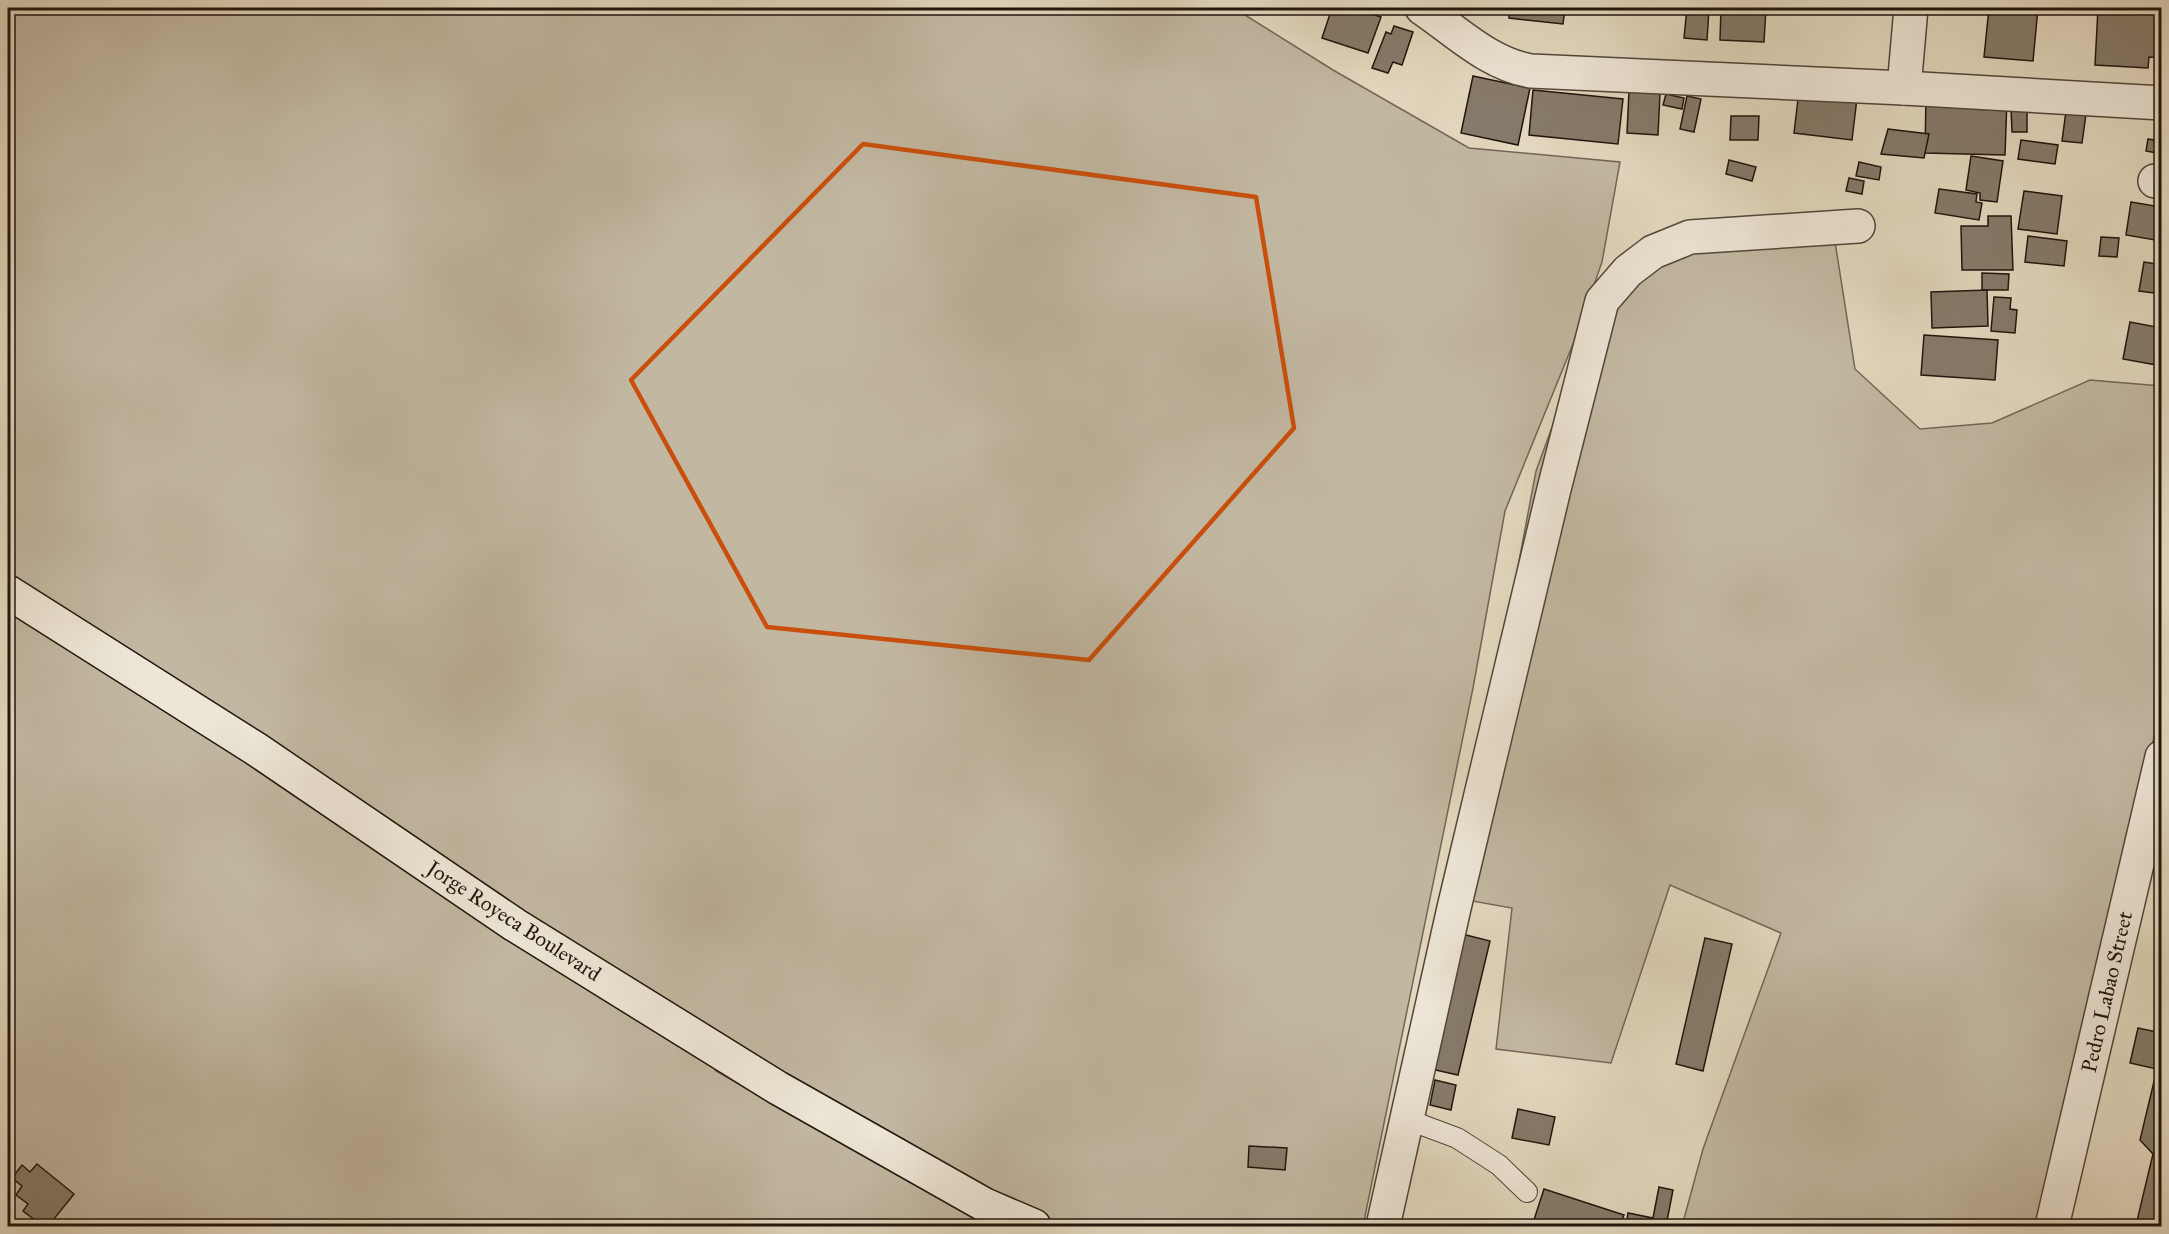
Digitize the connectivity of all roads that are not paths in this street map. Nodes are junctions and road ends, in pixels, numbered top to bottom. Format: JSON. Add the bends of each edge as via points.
{"nodes":[{"id":1,"x":1422,"y":8,"type":"edge"},
{"id":2,"x":1911,"y":8,"type":"edge"},
{"id":3,"x":1904,"y":88,"type":"junction"},
{"id":4,"x":2162,"y":103,"type":"edge"},
{"id":5,"x":1858,"y":226,"type":"dead end"},
{"id":6,"x":8,"y":592,"type":"edge"},
{"id":7,"x":2162,"y":757,"type":"edge"},
{"id":8,"x":1406,"y":1119,"type":"junction"},
{"id":9,"x":1527,"y":1192,"type":"dead end"},
{"id":10,"x":1034,"y":1227,"type":"edge"},
{"id":11,"x":1383,"y":1227,"type":"edge"},
{"id":12,"x":2052,"y":1227,"type":"edge"}],
"edges":[{"from":1,"to":3,"type":"street","via":[[1486,54],[1516,69]]},
{"from":2,"to":3,"type":"street"},
{"from":3,"to":4,"type":"street"},
{"from":5,"to":8,"type":"street","via":[[1690,237],[1653,252],[1628,271],[1602,301],[1543,534]]},
{"from":6,"to":10,"type":"street","name":"Jorge Royeca Boulevard","via":[[255,749],[515,925],[778,1088],[976,1200]]},
{"from":7,"to":12,"type":"street","name":"Pedro Labao Street"},
{"from":8,"to":9,"type":"lane","via":[[1457,1137],[1499,1166]]},
{"from":8,"to":11,"type":"street"}]}
